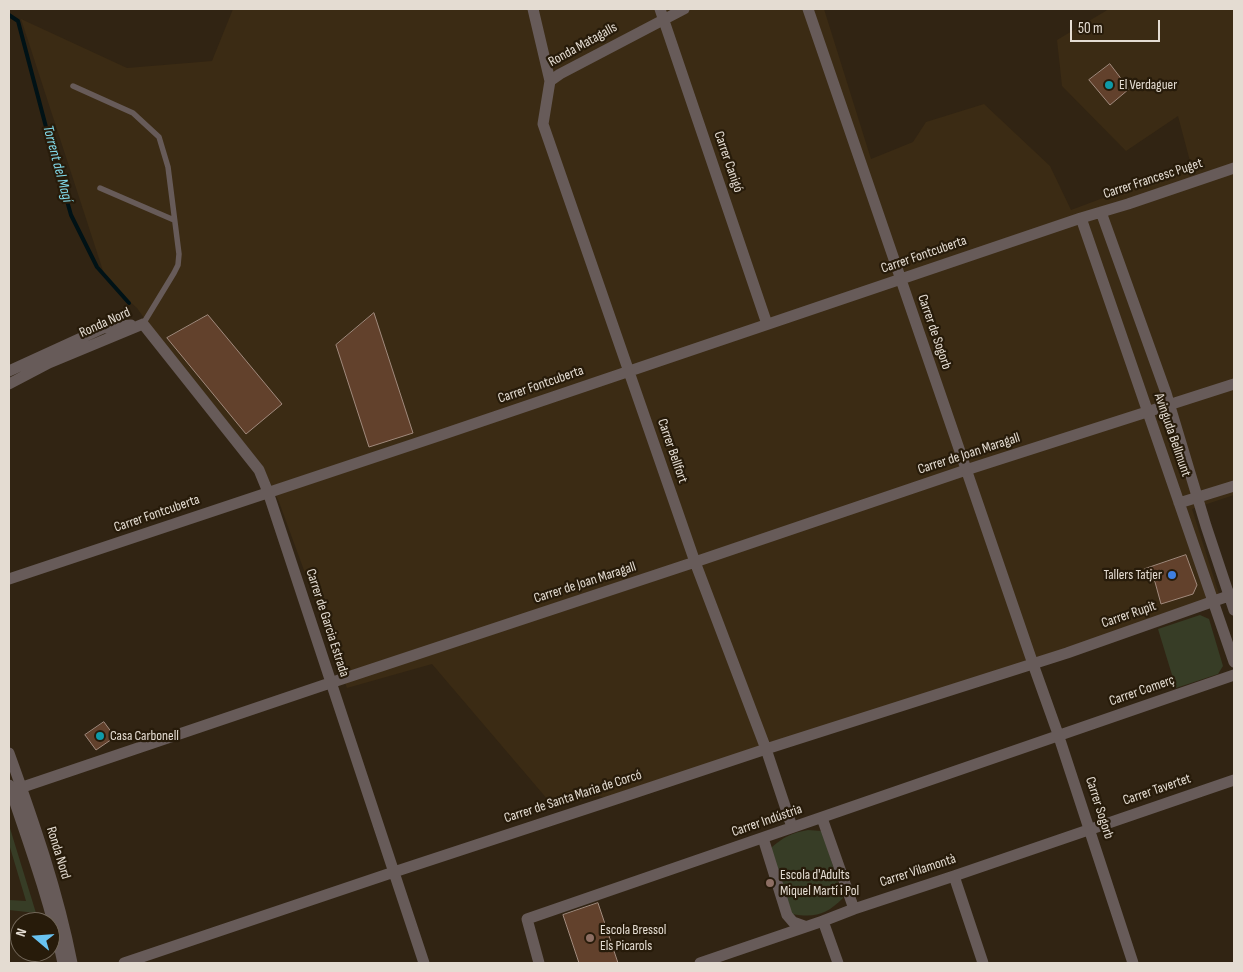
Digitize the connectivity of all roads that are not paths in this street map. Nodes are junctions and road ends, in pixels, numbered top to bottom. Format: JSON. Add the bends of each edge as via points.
{"nodes":[{"id":1,"x":533,"y":9,"type":"edge"},
{"id":2,"x":684,"y":9,"type":"edge"},
{"id":3,"x":808,"y":9,"type":"edge"},
{"id":4,"x":662,"y":14,"type":"edge"},
{"id":5,"x":550,"y":81,"type":"junction"},
{"id":6,"x":73,"y":86,"type":"dead end"},
{"id":7,"x":1234,"y":168,"type":"edge"},
{"id":8,"x":100,"y":188,"type":"dead end"},
{"id":9,"x":1101,"y":212,"type":"junction"},
{"id":10,"x":1081,"y":218,"type":"junction"},
{"id":11,"x":174,"y":220,"type":"junction"},
{"id":12,"x":900,"y":279,"type":"junction"},
{"id":13,"x":143,"y":324,"type":"junction"},
{"id":14,"x":767,"y":324,"type":"junction"},
{"id":15,"x":9,"y":371,"type":"edge"},
{"id":16,"x":629,"y":371,"type":"junction"},
{"id":17,"x":9,"y":384,"type":"edge"},
{"id":18,"x":1234,"y":384,"type":"edge"},
{"id":19,"x":1169,"y":405,"type":"junction"},
{"id":20,"x":1148,"y":412,"type":"junction"},
{"id":21,"x":966,"y":470,"type":"junction"},
{"id":22,"x":1234,"y":486,"type":"edge"},
{"id":23,"x":268,"y":492,"type":"junction"},
{"id":24,"x":1198,"y":498,"type":"junction"},
{"id":25,"x":1180,"y":503,"type":"junction"},
{"id":26,"x":695,"y":562,"type":"junction"},
{"id":27,"x":9,"y":579,"type":"edge"},
{"id":28,"x":1232,"y":595,"type":"edge"},
{"id":29,"x":1214,"y":602,"type":"junction"},
{"id":30,"x":1234,"y":610,"type":"edge"},
{"id":31,"x":1234,"y":662,"type":"edge"},
{"id":32,"x":1033,"y":664,"type":"junction"},
{"id":33,"x":1234,"y":675,"type":"edge"},
{"id":34,"x":330,"y":683,"type":"junction"},
{"id":35,"x":1058,"y":734,"type":"junction"},
{"id":36,"x":766,"y":748,"type":"junction"},
{"id":37,"x":9,"y":753,"type":"edge"},
{"id":38,"x":1234,"y":780,"type":"edge"},
{"id":39,"x":13,"y":787,"type":"edge"},
{"id":40,"x":822,"y":818,"type":"junction"},
{"id":41,"x":792,"y":827,"type":"junction"},
{"id":42,"x":1090,"y":829,"type":"junction"},
{"id":43,"x":763,"y":838,"type":"junction"},
{"id":44,"x":394,"y":872,"type":"junction"},
{"id":45,"x":954,"y":876,"type":"junction"},
{"id":46,"x":854,"y":909,"type":"junction"},
{"id":47,"x":824,"y":920,"type":"junction"},
{"id":48,"x":804,"y":926,"type":"junction"},
{"id":49,"x":63,"y":963,"type":"edge"},
{"id":50,"x":72,"y":963,"type":"edge"},
{"id":51,"x":124,"y":963,"type":"edge"},
{"id":52,"x":424,"y":963,"type":"edge"},
{"id":53,"x":539,"y":963,"type":"edge"},
{"id":54,"x":700,"y":963,"type":"edge"},
{"id":55,"x":838,"y":963,"type":"edge"},
{"id":56,"x":983,"y":963,"type":"edge"},
{"id":57,"x":1133,"y":963,"type":"edge"}],
"edges":[{"from":1,"to":5,"type":"street"},
{"from":2,"to":4,"type":"street","name":"Ronda Matagalls"},
{"from":3,"to":12,"type":"street","name":"Carrer de Sogorb"},
{"from":4,"to":5,"type":"street","name":"Ronda Matagalls"},
{"from":4,"to":14,"type":"street","name":"Carrer Canigó"},
{"from":5,"to":16,"type":"street","name":"Carrer Bellfort","via":[[542,124]]},
{"from":6,"to":11,"type":"lane","via":[[133,113],[159,137],[168,167]]},
{"from":7,"to":9,"type":"street","name":"Carrer Francesc Puget"},
{"from":8,"to":11,"type":"lane"},
{"from":9,"to":10,"type":"street","name":"Carrer Francesc Puget"},
{"from":9,"to":19,"type":"street","name":"Avinguda Bellmunt"},
{"from":10,"to":12,"type":"street","name":"Carrer Fontcuberta"},
{"from":10,"to":20,"type":"street","name":"Avinguda Bellmunt"},
{"from":11,"to":13,"type":"lane","via":[[178,265]]},
{"from":12,"to":14,"type":"street","name":"Carrer Fontcuberta"},
{"from":12,"to":21,"type":"street","name":"Carrer de Sogorb"},
{"from":13,"to":15,"type":"street","name":"Ronda Nord","via":[[102,328]]},
{"from":13,"to":17,"type":"street","name":"Ronda Nord"},
{"from":13,"to":23,"type":"street","name":"Carrer de Garcia Estrada","via":[[259,470]]},
{"from":14,"to":16,"type":"street","name":"Carrer Fontcuberta"},
{"from":16,"to":23,"type":"street","name":"Carrer Fontcuberta"},
{"from":16,"to":26,"type":"street","name":"Carrer Bellfort"},
{"from":18,"to":19,"type":"street","name":"Carrer de Joan Maragall"},
{"from":19,"to":20,"type":"street","name":"Carrer de Joan Maragall"},
{"from":19,"to":24,"type":"street","name":"Avinguda Bellmunt"},
{"from":20,"to":21,"type":"street","name":"Carrer de Joan Maragall"},
{"from":20,"to":25,"type":"street","name":"Avinguda Bellmunt"},
{"from":21,"to":26,"type":"street","name":"Carrer de Joan Maragall"},
{"from":21,"to":32,"type":"street","name":"Carrer de Sogorb"},
{"from":22,"to":24,"type":"street"},
{"from":23,"to":27,"type":"street","name":"Carrer Fontcuberta"},
{"from":23,"to":34,"type":"street","name":"Carrer de Garcia Estrada"},
{"from":24,"to":25,"type":"street"},
{"from":24,"to":28,"type":"street","name":"Avinguda Bellmunt"},
{"from":25,"to":29,"type":"street","name":"Avinguda Bellmunt"},
{"from":26,"to":34,"type":"street","name":"Carrer de Joan Maragall"},
{"from":26,"to":36,"type":"street","name":"Carrer Bellfort"},
{"from":28,"to":29,"type":"street","name":"Carrer Rupit"},
{"from":28,"to":30,"type":"street","name":"Avinguda Bellmunt"},
{"from":29,"to":31,"type":"street","name":"Avinguda Bellmunt"},
{"from":29,"to":32,"type":"street","name":"Carrer Rupit"},
{"from":32,"to":35,"type":"street","name":"Carrer Sogorb"},
{"from":32,"to":36,"type":"street","name":"Carrer de Santa Maria de Corcó"},
{"from":33,"to":35,"type":"street","name":"Carrer Comerç"},
{"from":34,"to":39,"type":"street","name":"Carrer de Joan Maragall"},
{"from":34,"to":44,"type":"street","name":"Carrer de Garcia Estrada"},
{"from":35,"to":40,"type":"street","name":"Carrer Indústria"},
{"from":35,"to":42,"type":"street","name":"Carrer Sogorb"},
{"from":36,"to":41,"type":"street","name":"Carrer Bellfort"},
{"from":36,"to":44,"type":"street","name":"Carrer de Santa Maria de Corcó"},
{"from":37,"to":39,"type":"street","name":"Ronda Nord"},
{"from":38,"to":42,"type":"street","name":"Carrer Tavertet"},
{"from":39,"to":49,"type":"street","name":"Ronda Nord"},
{"from":39,"to":50,"type":"street","name":"Ronda Nord","via":[[54,890]]},
{"from":40,"to":41,"type":"street","name":"Carrer Indústria"},
{"from":40,"to":46,"type":"street"},
{"from":41,"to":43,"type":"street","name":"Carrer Indústria"},
{"from":42,"to":45,"type":"street","name":"Carrer Vilamontà"},
{"from":42,"to":57,"type":"street","name":"Carrer Sogorb"},
{"from":43,"to":48,"type":"street","via":[[787,915],[793,922]]},
{"from":43,"to":53,"type":"street","name":"Carrer Indústria","via":[[527,919]]},
{"from":44,"to":51,"type":"street","name":"Carrer de Santa Maria de Corcó"},
{"from":44,"to":52,"type":"street","name":"Carrer de Garcia Estrada"},
{"from":45,"to":46,"type":"street","name":"Carrer Vilamontà"},
{"from":45,"to":56,"type":"street"},
{"from":46,"to":47,"type":"street","name":"Carrer Vilamontà"},
{"from":47,"to":48,"type":"street","name":"Carrer Vilamontà"},
{"from":47,"to":55,"type":"street"},
{"from":48,"to":54,"type":"street","name":"Carrer Vilamontà"}]}
